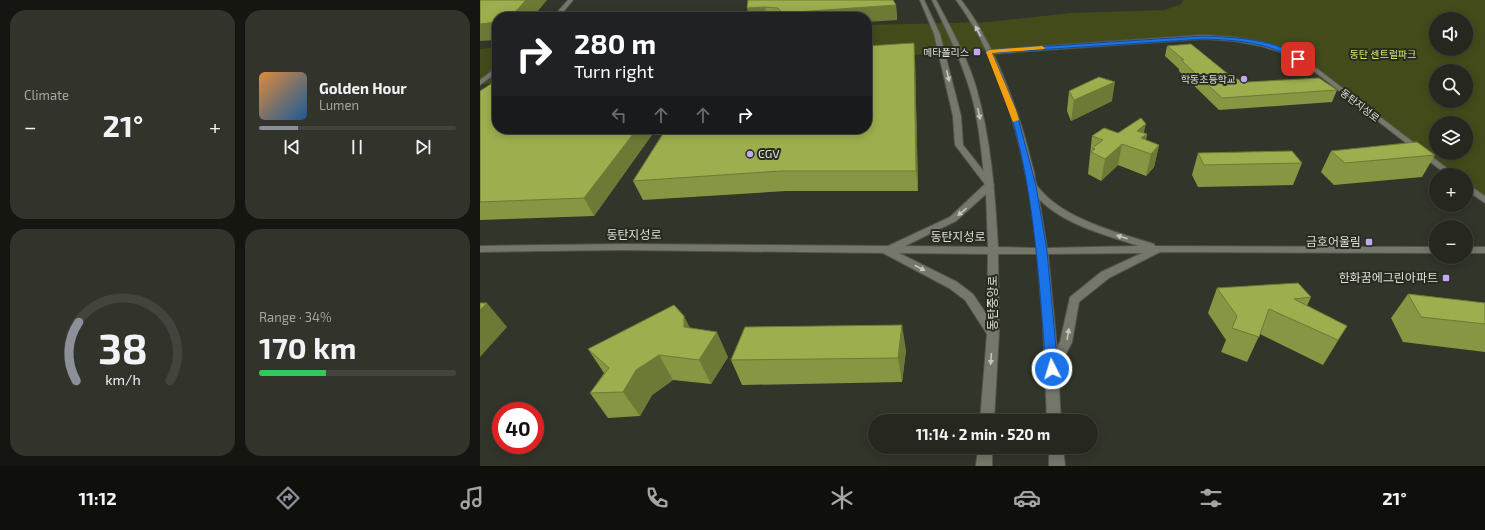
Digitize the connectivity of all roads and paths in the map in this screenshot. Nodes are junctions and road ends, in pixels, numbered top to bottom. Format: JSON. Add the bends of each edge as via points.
{"nodes":[{"id":1,"x":571,"y":0,"type":"edge"},
{"id":2,"x":922,"y":0,"type":"edge"},
{"id":3,"x":934,"y":0,"type":"edge"},
{"id":4,"x":958,"y":0,"type":"edge"},
{"id":5,"x":560,"y":12,"type":"edge"},
{"id":6,"x":989,"y":52,"type":"junction"},
{"id":7,"x":492,"y":73,"type":"edge"},
{"id":8,"x":480,"y":83,"type":"edge"},
{"id":9,"x":1443,"y":168,"type":"edge"},
{"id":10,"x":990,"y":185,"type":"junction"},
{"id":11,"x":1032,"y":186,"type":"junction"},
{"id":12,"x":1473,"y":191,"type":"edge"},
{"id":13,"x":1485,"y":200,"type":"edge"},
{"id":14,"x":480,"y":249,"type":"edge"},
{"id":15,"x":1159,"y":249,"type":"junction"},
{"id":16,"x":885,"y":250,"type":"junction"},
{"id":17,"x":993,"y":250,"type":"junction"},
{"id":18,"x":1429,"y":250,"type":"edge"},
{"id":19,"x":1473,"y":250,"type":"edge"},
{"id":20,"x":1485,"y":250,"type":"edge"},
{"id":21,"x":1042,"y":251,"type":"junction"},
{"id":22,"x":993,"y":332,"type":"junction"},
{"id":23,"x":1052,"y":369,"type":"junction"},
{"id":24,"x":987,"y":414,"type":"edge"},
{"id":25,"x":1054,"y":414,"type":"edge"},
{"id":26,"x":985,"y":454,"type":"edge"},
{"id":27,"x":1056,"y":454,"type":"edge"},
{"id":28,"x":984,"y":466,"type":"edge"},
{"id":29,"x":1056,"y":466,"type":"edge"}],
"edges":[{"from":1,"to":5,"type":"street"},
{"from":2,"to":10,"type":"street","one_way":true,"via":[[937,34],[957,116],[960,145]]},
{"from":3,"to":10,"type":"street","name":"동탄중앙로","one_way":true,"via":[[972,85],[982,128]]},
{"from":6,"to":4,"type":"street","one_way":true,"via":[[973,21]]},
{"from":6,"to":9,"type":"street","name":"동탄지성로","via":[[1203,38],[1234,39],[1262,44],[1289,53],[1317,71]]},
{"from":6,"to":11,"type":"street","via":[[1013,110]]},
{"from":7,"to":8,"type":"street"},
{"from":10,"to":16,"type":"street","one_way":true,"via":[[953,219]]},
{"from":10,"to":17,"type":"street","name":"동탄중앙로"},
{"from":15,"to":11,"type":"street","one_way":true,"via":[[1109,233],[1075,218],[1051,206]]},
{"from":11,"to":21,"type":"street"},
{"from":12,"to":13,"type":"street"},
{"from":14,"to":16,"type":"street","name":"동탄지성로","via":[[621,247]]},
{"from":15,"to":18,"type":"street","name":"동탄지성로"},
{"from":15,"to":21,"type":"street","name":"동탄지성로"},
{"from":23,"to":15,"type":"street","one_way":true,"via":[[1066,342],[1074,300],[1105,275]]},
{"from":16,"to":17,"type":"street","name":"동탄지성로"},
{"from":16,"to":22,"type":"street","one_way":true,"via":[[954,285],[970,297]]},
{"from":17,"to":21,"type":"street","name":"동탄지성로"},
{"from":17,"to":22,"type":"street","name":"동탄중앙로"},
{"from":19,"to":20,"type":"street"},
{"from":21,"to":23,"type":"street"},
{"from":22,"to":24,"type":"street","name":"동탄중앙로","one_way":true},
{"from":23,"to":25,"type":"street"},
{"from":26,"to":28,"type":"street"},
{"from":27,"to":29,"type":"street"}]}
